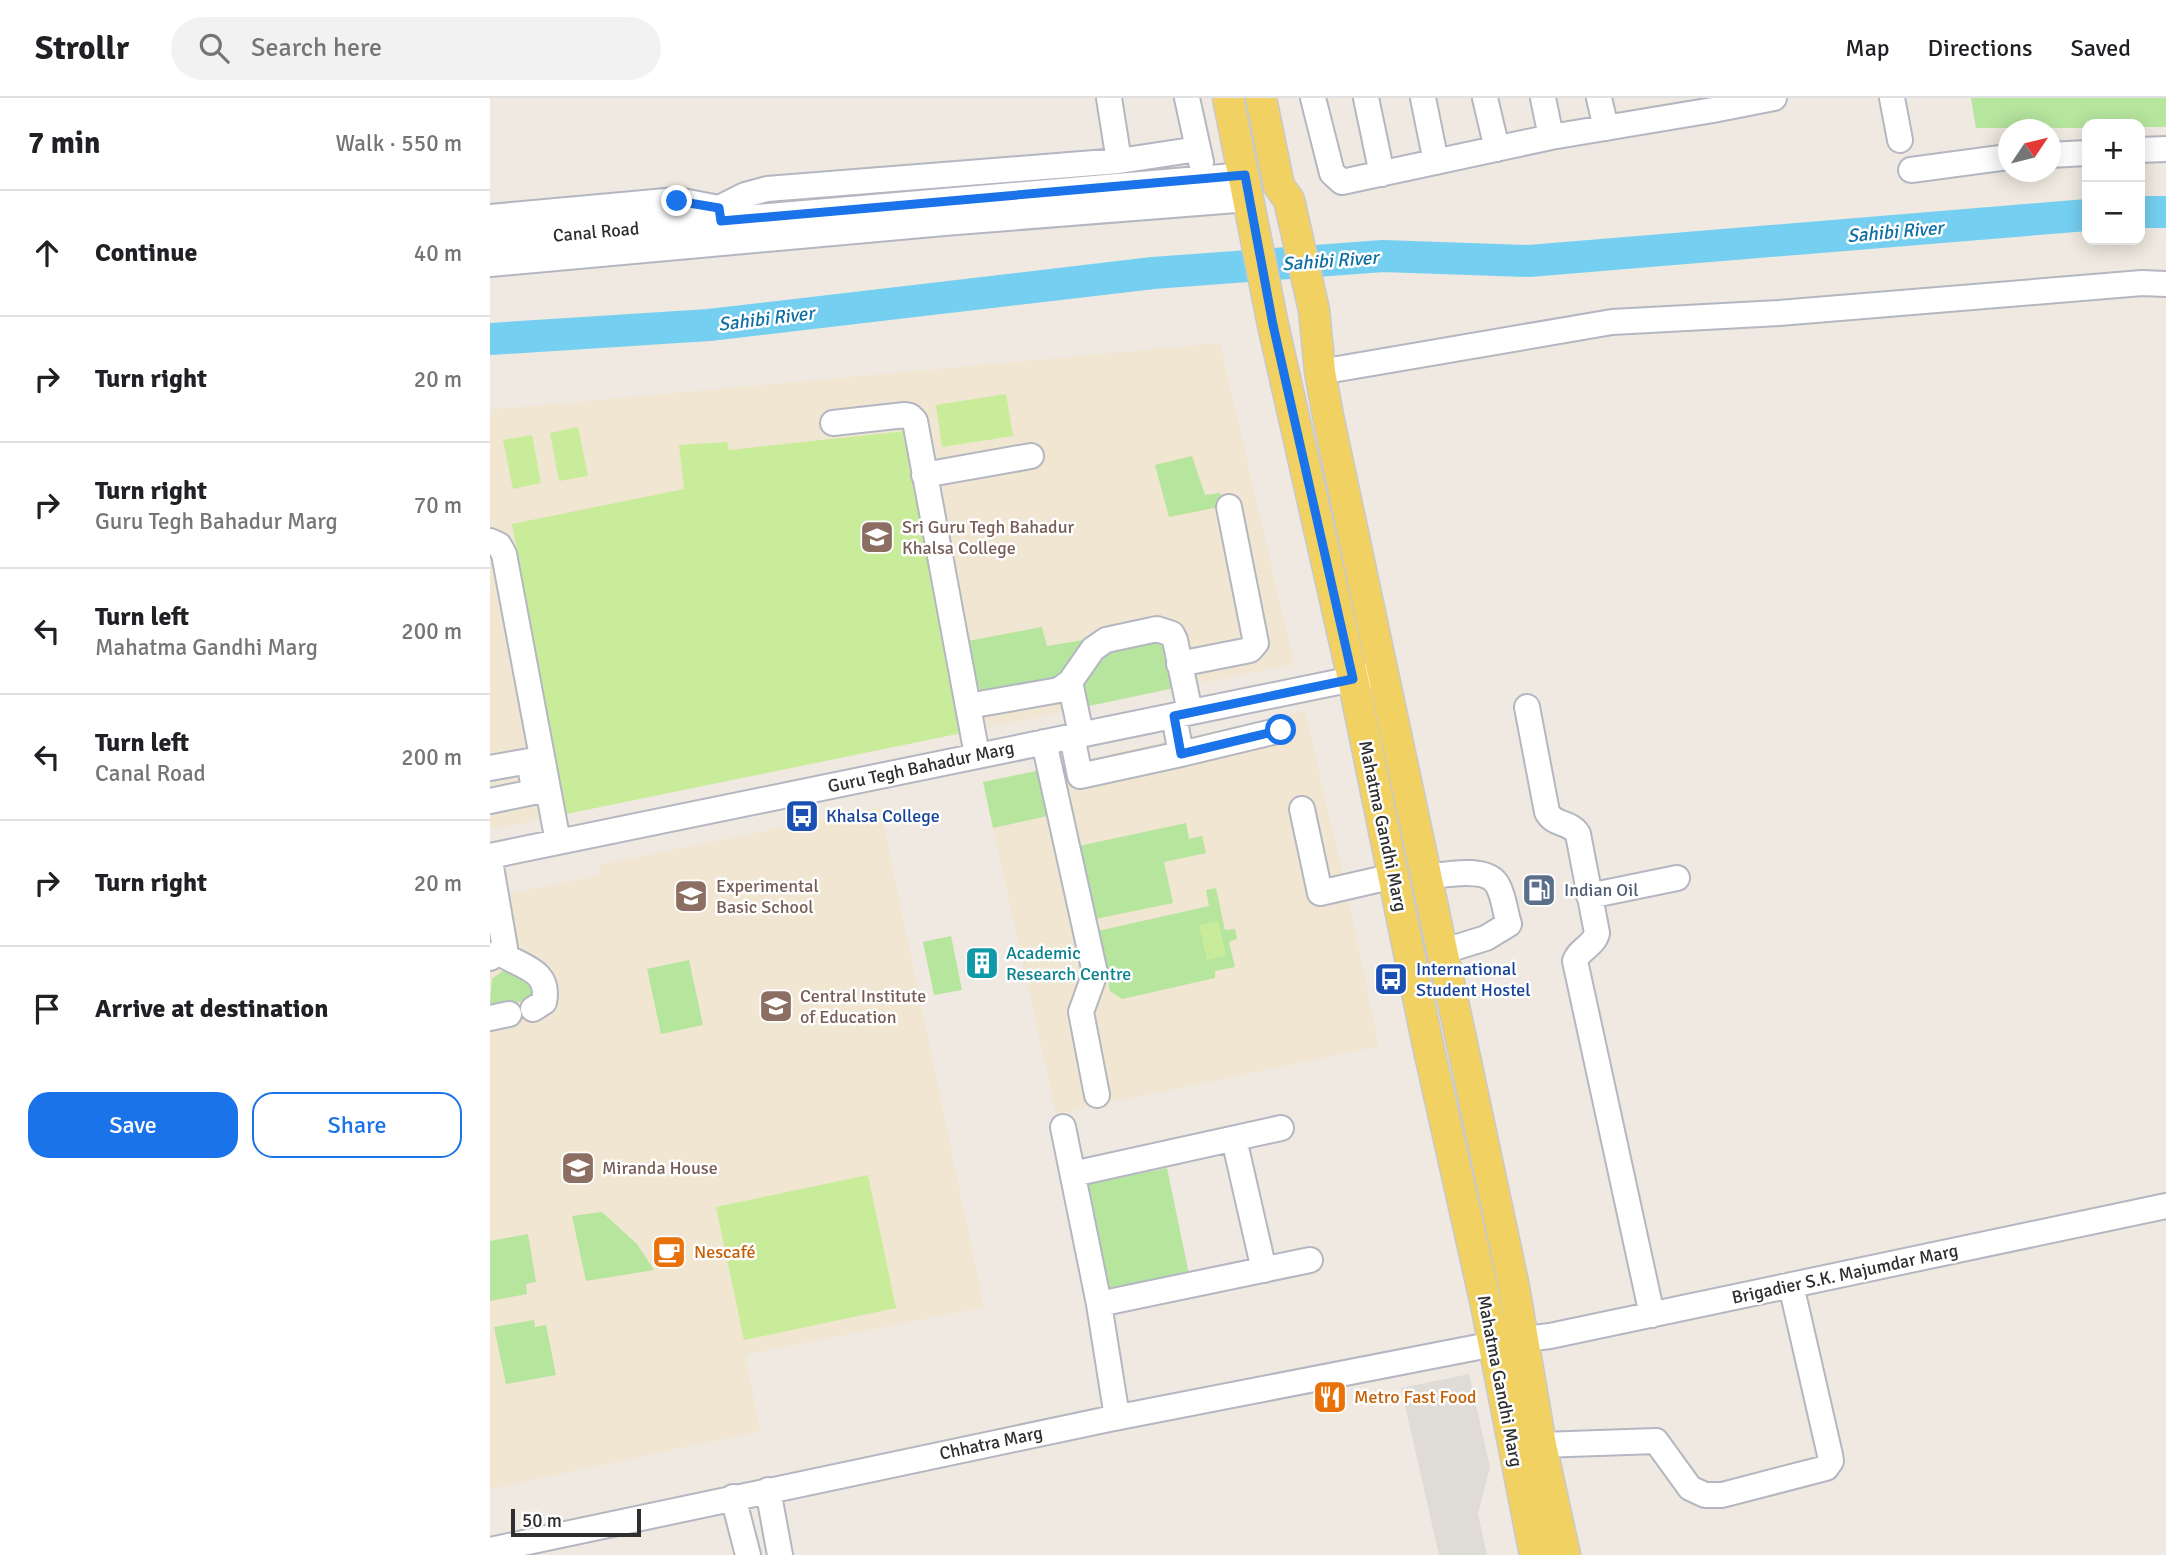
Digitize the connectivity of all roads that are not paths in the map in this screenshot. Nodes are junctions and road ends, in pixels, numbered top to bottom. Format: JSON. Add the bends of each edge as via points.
{"nodes":[{"id":1,"x":1109,"y":98,"type":"edge"},
{"id":2,"x":1187,"y":98,"type":"edge"},
{"id":3,"x":1228,"y":98,"type":"edge"},
{"id":4,"x":1261,"y":98,"type":"edge"},
{"id":5,"x":1313,"y":98,"type":"edge"},
{"id":6,"x":1366,"y":98,"type":"edge"},
{"id":7,"x":1423,"y":98,"type":"edge"},
{"id":8,"x":1485,"y":98,"type":"edge"},
{"id":9,"x":1542,"y":98,"type":"edge"},
{"id":10,"x":1600,"y":98,"type":"edge"},
{"id":11,"x":1771,"y":98,"type":"edge"},
{"id":12,"x":1892,"y":98,"type":"edge"},
{"id":13,"x":1712,"y":104,"type":"edge"},
{"id":14,"x":1655,"y":109,"type":"edge"},
{"id":15,"x":1606,"y":128,"type":"junction"},
{"id":16,"x":1551,"y":137,"type":"junction"},
{"id":17,"x":1900,"y":140,"type":"dead end"},
{"id":18,"x":1198,"y":149,"type":"junction"},
{"id":19,"x":1497,"y":149,"type":"junction"},
{"id":20,"x":2166,"y":149,"type":"edge"},
{"id":21,"x":2145,"y":150,"type":"edge"},
{"id":22,"x":2082,"y":153,"type":"edge"},
{"id":23,"x":2061,"y":154,"type":"edge"},
{"id":24,"x":1998,"y":158,"type":"edge"},
{"id":25,"x":1119,"y":161,"type":"junction"},
{"id":26,"x":1436,"y":162,"type":"junction"},
{"id":27,"x":1911,"y":170,"type":"dead end"},
{"id":28,"x":1382,"y":174,"type":"junction"},
{"id":29,"x":1204,"y":177,"type":"junction"},
{"id":30,"x":1248,"y":195,"type":"junction"},
{"id":31,"x":720,"y":214,"type":"junction"},
{"id":32,"x":490,"y":217,"type":"edge"},
{"id":33,"x":536,"y":236,"type":"junction"},
{"id":34,"x":490,"y":240,"type":"edge"},
{"id":35,"x":490,"y":264,"type":"edge"},
{"id":36,"x":2166,"y":284,"type":"edge"},
{"id":37,"x":1316,"y":323,"type":"junction"},
{"id":38,"x":1275,"y":334,"type":"junction"},
{"id":39,"x":1320,"y":372,"type":"junction"},
{"id":40,"x":833,"y":423,"type":"dead end"},
{"id":41,"x":1031,"y":456,"type":"dead end"},
{"id":42,"x":924,"y":475,"type":"junction"},
{"id":43,"x":1228,"y":507,"type":"dead end"},
{"id":44,"x":490,"y":541,"type":"edge"},
{"id":45,"x":1179,"y":664,"type":"junction"},
{"id":46,"x":1382,"y":673,"type":"junction"},
{"id":47,"x":1353,"y":679,"type":"junction"},
{"id":48,"x":1070,"y":682,"type":"junction"},
{"id":49,"x":968,"y":706,"type":"junction"},
{"id":50,"x":1527,"y":707,"type":"dead end"},
{"id":51,"x":1182,"y":714,"type":"junction"},
{"id":52,"x":1281,"y":730,"type":"dead end"},
{"id":53,"x":1077,"y":735,"type":"junction"},
{"id":54,"x":1045,"y":742,"type":"junction"},
{"id":55,"x":1181,"y":754,"type":"junction"},
{"id":56,"x":977,"y":755,"type":"junction"},
{"id":57,"x":490,"y":768,"type":"edge"},
{"id":58,"x":541,"y":791,"type":"junction"},
{"id":59,"x":490,"y":801,"type":"edge"},
{"id":60,"x":1302,"y":809,"type":"dead end"},
{"id":61,"x":558,"y":842,"type":"junction"},
{"id":62,"x":490,"y":859,"type":"edge"},
{"id":63,"x":1394,"y":876,"type":"junction"},
{"id":64,"x":1425,"y":877,"type":"junction"},
{"id":65,"x":1677,"y":878,"type":"dead end"},
{"id":66,"x":1590,"y":896,"type":"junction"},
{"id":67,"x":1441,"y":952,"type":"junction"},
{"id":68,"x":494,"y":955,"type":"edge"},
{"id":69,"x":511,"y":1014,"type":"edge"},
{"id":70,"x":1097,"y":1095,"type":"dead end"},
{"id":71,"x":1063,"y":1127,"type":"dead end"},
{"id":72,"x":1282,"y":1128,"type":"dead end"},
{"id":73,"x":1234,"y":1139,"type":"junction"},
{"id":74,"x":1073,"y":1174,"type":"junction"},
{"id":75,"x":2166,"y":1206,"type":"edge"},
{"id":76,"x":1310,"y":1260,"type":"dead end"},
{"id":77,"x":1264,"y":1270,"type":"junction"},
{"id":78,"x":1791,"y":1285,"type":"junction"},
{"id":79,"x":1099,"y":1304,"type":"junction"},
{"id":80,"x":1652,"y":1315,"type":"junction"},
{"id":81,"x":1524,"y":1339,"type":"junction"},
{"id":82,"x":1494,"y":1343,"type":"junction"},
{"id":83,"x":1117,"y":1417,"type":"junction"},
{"id":84,"x":1541,"y":1445,"type":"junction"},
{"id":85,"x":768,"y":1490,"type":"junction"},
{"id":86,"x":733,"y":1497,"type":"junction"},
{"id":87,"x":490,"y":1550,"type":"edge"},
{"id":88,"x":748,"y":1555,"type":"edge"},
{"id":89,"x":780,"y":1555,"type":"edge"},
{"id":90,"x":1535,"y":1555,"type":"edge"},
{"id":91,"x":1565,"y":1555,"type":"edge"}],
"edges":[{"from":1,"to":25,"type":"street"},
{"from":2,"to":18,"type":"street"},
{"from":3,"to":30,"type":"main road","name":"Mahatma Gandhi Marg"},
{"from":4,"to":37,"type":"main road","name":"Mahatma Gandhi Marg"},
{"from":5,"to":28,"type":"street","via":[[1335,178],[1342,182]]},
{"from":6,"to":28,"type":"street"},
{"from":7,"to":26,"type":"street"},
{"from":8,"to":19,"type":"street"},
{"from":9,"to":16,"type":"street"},
{"from":10,"to":15,"type":"street"},
{"from":11,"to":13,"type":"street"},
{"from":12,"to":17,"type":"street"},
{"from":13,"to":14,"type":"street"},
{"from":14,"to":15,"type":"street"},
{"from":15,"to":16,"type":"street"},
{"from":16,"to":19,"type":"street"},
{"from":18,"to":25,"type":"street"},
{"from":18,"to":29,"type":"street"},
{"from":19,"to":26,"type":"street"},
{"from":20,"to":21,"type":"street"},
{"from":22,"to":23,"type":"street"},
{"from":24,"to":27,"type":"street"},
{"from":25,"to":31,"type":"street","via":[[767,189],[745,195]]},
{"from":26,"to":28,"type":"street"},
{"from":29,"to":30,"type":"street"},
{"from":29,"to":31,"type":"street"},
{"from":30,"to":33,"type":"street","via":[[958,221]]},
{"from":30,"to":38,"type":"main road","name":"Mahatma Gandhi Marg"},
{"from":31,"to":33,"type":"street","via":[[677,201]]},
{"from":32,"to":33,"type":"street"},
{"from":33,"to":34,"type":"street","name":"Canal Road"},
{"from":33,"to":35,"type":"street"},
{"from":36,"to":39,"type":"street","via":[[1612,322]]},
{"from":37,"to":38,"type":"main road"},
{"from":37,"to":39,"type":"main road","name":"Mahatma Gandhi Marg"},
{"from":38,"to":47,"type":"main road","name":"Mahatma Gandhi Marg"},
{"from":39,"to":46,"type":"main road","name":"Mahatma Gandhi Marg"},
{"from":40,"to":42,"type":"street","via":[[910,416],[916,426]]},
{"from":41,"to":42,"type":"street"},
{"from":42,"to":49,"type":"street"},
{"from":43,"to":45,"type":"street","via":[[1256,643],[1250,650]]},
{"from":44,"to":58,"type":"street","via":[[504,554]]},
{"from":45,"to":48,"type":"street","via":[[1171,634],[1157,629],[1106,640],[1093,649]]},
{"from":45,"to":51,"type":"street"},
{"from":46,"to":47,"type":"street","name":"Guru Tegh Bahadur Marg"},
{"from":46,"to":64,"type":"main road","name":"Mahatma Gandhi Marg"},
{"from":47,"to":51,"type":"street","name":"Guru Tegh Bahadur Marg"},
{"from":47,"to":63,"type":"main road","name":"Mahatma Gandhi Marg"},
{"from":48,"to":49,"type":"street","via":[[1059,690]]},
{"from":48,"to":53,"type":"street"},
{"from":49,"to":56,"type":"street"},
{"from":50,"to":66,"type":"street","via":[[1547,811],[1553,821],[1576,830]]},
{"from":51,"to":53,"type":"street","name":"Guru Tegh Bahadur Marg"},
{"from":51,"to":55,"type":"street"},
{"from":52,"to":55,"type":"street"},
{"from":53,"to":54,"type":"street","name":"Guru Tegh Bahadur Marg"},
{"from":53,"to":55,"type":"street","via":[[1080,776]]},
{"from":54,"to":56,"type":"street","name":"Guru Tegh Bahadur Marg"},
{"from":54,"to":70,"type":"street","via":[[1095,973],[1081,1012]]},
{"from":56,"to":61,"type":"street","name":"Guru Tegh Bahadur Marg"},
{"from":57,"to":58,"type":"street","via":[[529,761]]},
{"from":58,"to":59,"type":"street"},
{"from":58,"to":61,"type":"street"},
{"from":60,"to":63,"type":"street","via":[[1320,893]]},
{"from":61,"to":62,"type":"street","name":"Guru Tegh Bahadur Marg"},
{"from":62,"to":68,"type":"street","via":[[505,948]]},
{"from":63,"to":82,"type":"main road","name":"Mahatma Gandhi Marg"},
{"from":64,"to":67,"type":"main road","name":"Mahatma Gandhi Marg"},
{"from":64,"to":67,"type":"street","via":[[1472,872],[1487,876],[1498,884],[1509,924],[1486,938]]},
{"from":65,"to":66,"type":"street"},
{"from":66,"to":80,"type":"street","via":[[1596,937],[1575,961]]},
{"from":67,"to":81,"type":"main road","name":"Mahatma Gandhi Marg"},
{"from":68,"to":69,"type":"street","via":[[529,966],[540,977],[546,995],[544,1002]]},
{"from":71,"to":74,"type":"street"},
{"from":72,"to":73,"type":"street"},
{"from":73,"to":74,"type":"street"},
{"from":73,"to":77,"type":"street"},
{"from":74,"to":79,"type":"street"},
{"from":75,"to":78,"type":"street","name":"Brigadier S.K. Majumdar Marg"},
{"from":76,"to":77,"type":"street"},
{"from":77,"to":79,"type":"street"},
{"from":78,"to":80,"type":"street","name":"Brigadier S.K. Majumdar Marg"},
{"from":78,"to":84,"type":"street","via":[[1830,1455],[1826,1468],[1712,1496],[1690,1488],[1656,1441]]},
{"from":79,"to":83,"type":"street"},
{"from":80,"to":81,"type":"street","name":"Brigadier S.K. Majumdar Marg"},
{"from":81,"to":84,"type":"main road","name":"Mahatma Gandhi Marg"},
{"from":82,"to":83,"type":"street","name":"Chhatra Marg"},
{"from":82,"to":90,"type":"main road","name":"Mahatma Gandhi Marg"},
{"from":83,"to":85,"type":"street","name":"Chhatra Marg"},
{"from":84,"to":91,"type":"main road","name":"Mahatma Gandhi Marg"},
{"from":85,"to":86,"type":"street","name":"Chhatra Marg"},
{"from":85,"to":89,"type":"street"},
{"from":86,"to":87,"type":"street","name":"Chhatra Marg"},
{"from":86,"to":88,"type":"street"}]}
